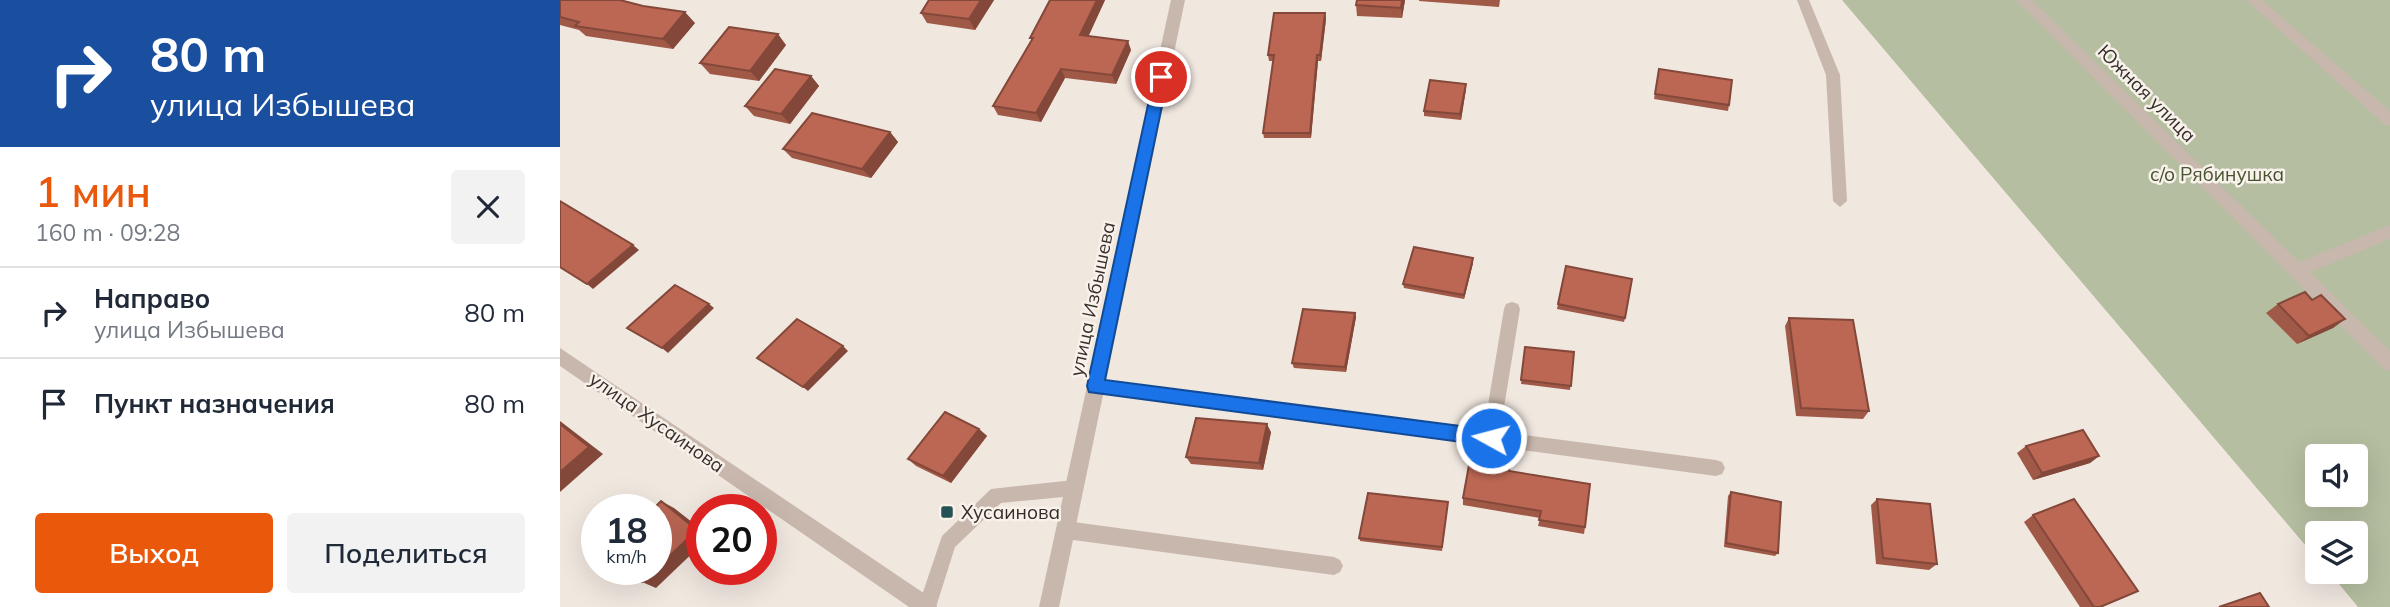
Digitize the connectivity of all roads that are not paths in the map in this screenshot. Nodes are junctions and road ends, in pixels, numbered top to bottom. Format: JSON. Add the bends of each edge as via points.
{"nodes":[{"id":1,"x":1178,"y":0,"type":"edge"},
{"id":2,"x":1802,"y":0,"type":"edge"},
{"id":3,"x":2023,"y":0,"type":"edge"},
{"id":4,"x":2253,"y":0,"type":"edge"},
{"id":5,"x":2390,"y":120,"type":"edge"},
{"id":6,"x":1840,"y":201,"type":"dead end"},
{"id":7,"x":2390,"y":232,"type":"edge"},
{"id":8,"x":2297,"y":270,"type":"junction"},
{"id":9,"x":1512,"y":309,"type":"dead end"},
{"id":10,"x":560,"y":356,"type":"edge"},
{"id":11,"x":2390,"y":363,"type":"edge"},
{"id":12,"x":1095,"y":386,"type":"junction"},
{"id":13,"x":1491,"y":438,"type":"junction"},
{"id":14,"x":1716,"y":468,"type":"dead end"},
{"id":15,"x":1074,"y":488,"type":"junction"},
{"id":16,"x":1066,"y":530,"type":"junction"},
{"id":17,"x":1334,"y":566,"type":"dead end"},
{"id":18,"x":927,"y":607,"type":"edge"},
{"id":19,"x":1049,"y":607,"type":"edge"}],
"edges":[{"from":1,"to":12,"type":"street","name":"улица Избышева"},
{"from":2,"to":6,"type":"lane","via":[[1833,75]]},
{"from":3,"to":8,"type":"street","name":"Южная улица"},
{"from":4,"to":5,"type":"street"},
{"from":7,"to":8,"type":"street"},
{"from":8,"to":11,"type":"street","name":"Южная улица"},
{"from":9,"to":13,"type":"lane"},
{"from":10,"to":18,"type":"street","name":"улица Хусаинова"},
{"from":12,"to":13,"type":"lane"},
{"from":12,"to":15,"type":"street","name":"улица Избышева"},
{"from":13,"to":14,"type":"lane"},
{"from":15,"to":16,"type":"street","name":"улица Избышева"},
{"from":15,"to":18,"type":"lane","via":[[997,495],[948,542]]},
{"from":16,"to":17,"type":"lane"},
{"from":16,"to":19,"type":"street","name":"улица Избышева"}]}
